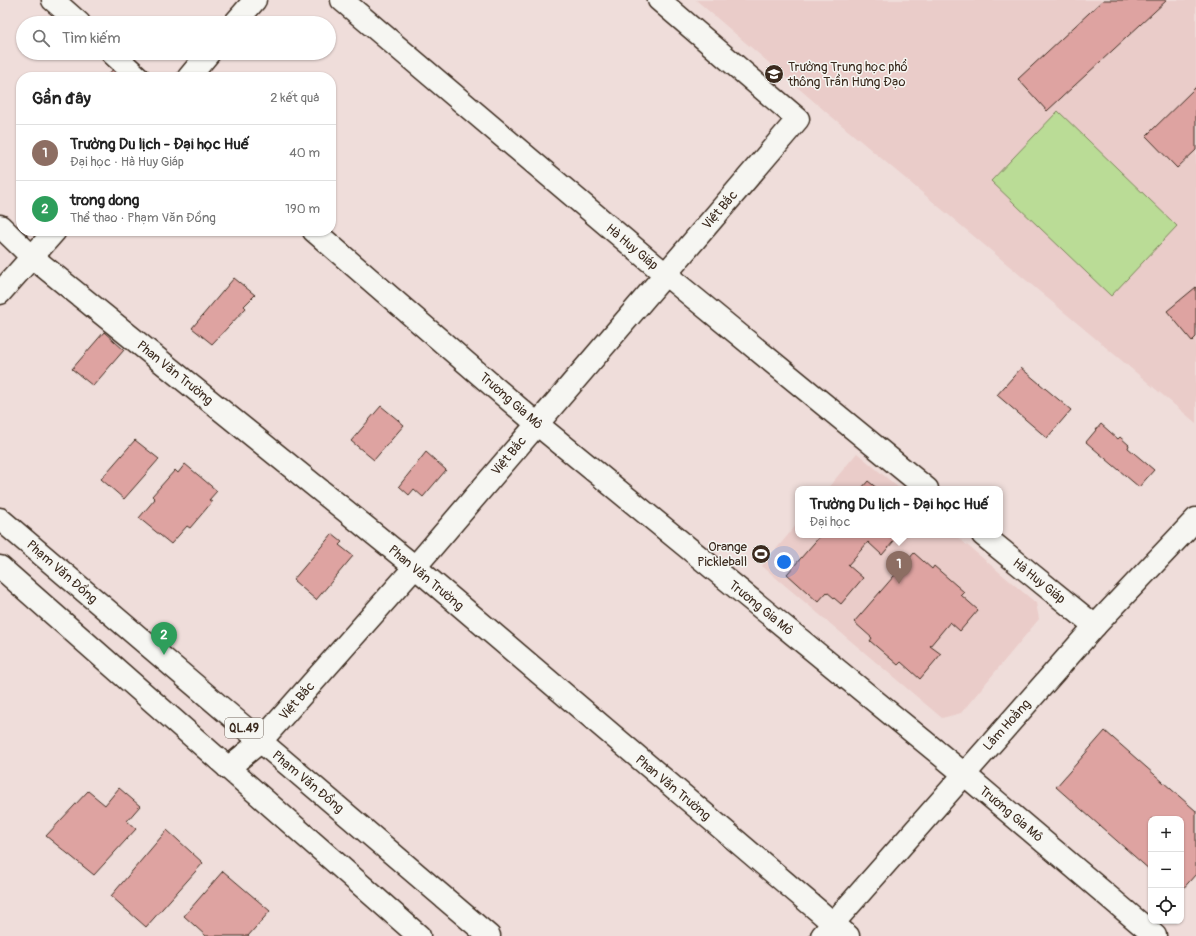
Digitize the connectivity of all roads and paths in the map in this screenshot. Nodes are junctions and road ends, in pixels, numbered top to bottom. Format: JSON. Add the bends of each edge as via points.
{"nodes":[{"id":1,"x":53,"y":0,"type":"edge"},
{"id":2,"x":255,"y":0,"type":"edge"},
{"id":3,"x":342,"y":0,"type":"edge"},
{"id":4,"x":659,"y":0,"type":"edge"},
{"id":5,"x":70,"y":16,"type":"edge"},
{"id":6,"x":241,"y":16,"type":"edge"},
{"id":7,"x":120,"y":60,"type":"edge"},
{"id":8,"x":203,"y":60,"type":"edge"},
{"id":9,"x":133,"y":72,"type":"edge"},
{"id":10,"x":193,"y":72,"type":"edge"},
{"id":11,"x":0,"y":226,"type":"edge"},
{"id":12,"x":51,"y":236,"type":"edge"},
{"id":13,"x":320,"y":236,"type":"edge"},
{"id":14,"x":32,"y":257,"type":"junction"},
{"id":15,"x":665,"y":274,"type":"junction"},
{"id":16,"x":0,"y":293,"type":"edge"},
{"id":17,"x":537,"y":424,"type":"junction"},
{"id":18,"x":923,"y":486,"type":"edge"},
{"id":19,"x":0,"y":519,"type":"edge"},
{"id":20,"x":1196,"y":519,"type":"edge"},
{"id":21,"x":987,"y":538,"type":"edge"},
{"id":22,"x":0,"y":567,"type":"edge"},
{"id":23,"x":415,"y":567,"type":"junction"},
{"id":24,"x":1094,"y":626,"type":"junction"},
{"id":25,"x":260,"y":742,"type":"junction"},
{"id":26,"x":228,"y":768,"type":"junction"},
{"id":27,"x":964,"y":774,"type":"junction"},
{"id":28,"x":835,"y":932,"type":"edge"},
{"id":29,"x":420,"y":936,"type":"edge"},
{"id":30,"x":489,"y":936,"type":"edge"},
{"id":31,"x":1155,"y":936,"type":"edge"}],
"edges":[{"from":1,"to":5,"type":"street"},
{"from":2,"to":6,"type":"street"},
{"from":3,"to":15,"type":"street","name":"Hà Huy Giáp"},
{"from":4,"to":15,"type":"street","name":"Việt Bắc","via":[[798,119]]},
{"from":7,"to":9,"type":"street"},
{"from":8,"to":10,"type":"street"},
{"from":11,"to":14,"type":"street","name":"Phan Văn Trường"},
{"from":12,"to":14,"type":"street"},
{"from":13,"to":17,"type":"street","name":"Trương Gia Mô"},
{"from":14,"to":16,"type":"street"},
{"from":14,"to":23,"type":"street","name":"Phan Văn Trường"},
{"from":15,"to":17,"type":"street","name":"Việt Bắc"},
{"from":15,"to":18,"type":"street","name":"Hà Huy Giáp"},
{"from":17,"to":23,"type":"street","name":"Việt Bắc"},
{"from":17,"to":27,"type":"street","name":"Trương Gia Mô"},
{"from":19,"to":25,"type":"street","name":"Phạm Văn Đồng","number":"QL.49"},
{"from":20,"to":24,"type":"street","name":"Lâm Hoằng"},
{"from":21,"to":24,"type":"street","name":"Hà Huy Giáp"},
{"from":22,"to":26,"type":"street"},
{"from":23,"to":25,"type":"street","name":"Việt Bắc"},
{"from":23,"to":28,"type":"street","name":"Phan Văn Trường"},
{"from":24,"to":27,"type":"street","name":"Lâm Hoằng"},
{"from":25,"to":26,"type":"street","name":"Việt Bắc"},
{"from":25,"to":30,"type":"street","name":"Phạm Văn Đồng","number":"QL.49"},
{"from":26,"to":29,"type":"street"},
{"from":27,"to":28,"type":"street","name":"Lâm Hoằng"},
{"from":27,"to":31,"type":"street","name":"Trương Gia Mô"}]}
